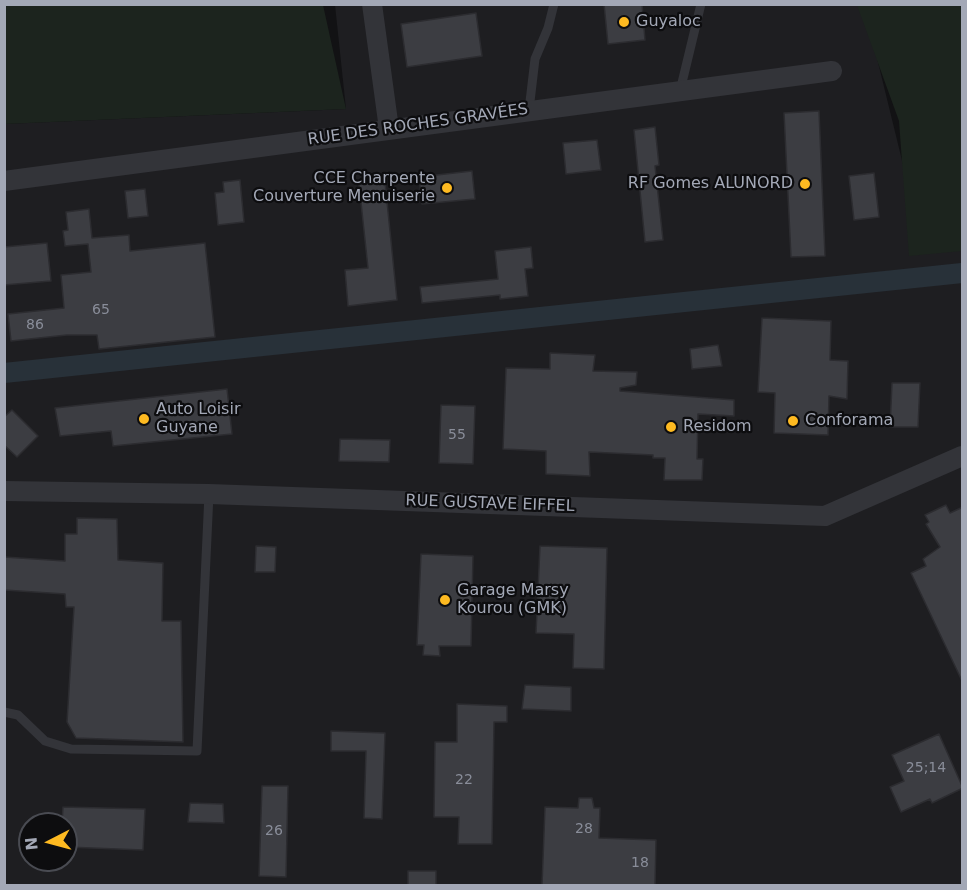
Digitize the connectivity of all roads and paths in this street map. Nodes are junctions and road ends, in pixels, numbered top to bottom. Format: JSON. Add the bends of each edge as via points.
{"nodes":[{"id":1,"x":372,"y":4,"type":"edge"},
{"id":2,"x":554,"y":4,"type":"edge"},
{"id":3,"x":701,"y":4,"type":"edge"},
{"id":4,"x":832,"y":70,"type":"dead end"},
{"id":5,"x":680,"y":91,"type":"junction"},
{"id":6,"x":530,"y":110,"type":"junction"},
{"id":7,"x":389,"y":129,"type":"junction"},
{"id":8,"x":4,"y":181,"type":"edge"},
{"id":9,"x":963,"y":456,"type":"edge"},
{"id":10,"x":4,"y":490,"type":"edge"},
{"id":11,"x":209,"y":494,"type":"junction"},
{"id":12,"x":4,"y":712,"type":"edge"}],
"edges":[{"from":1,"to":7,"type":"street"},
{"from":2,"to":6,"type":"lane","via":[[535,59]]},
{"from":3,"to":5,"type":"lane"},
{"from":4,"to":5,"type":"street","name":"RUE DES ROCHES GRAVÉES"},
{"from":5,"to":6,"type":"street","name":"RUE DES ROCHES GRAVÉES"},
{"from":6,"to":7,"type":"street","name":"RUE DES ROCHES GRAVÉES"},
{"from":7,"to":8,"type":"street","name":"RUE DES ROCHES GRAVÉES"},
{"from":9,"to":11,"type":"street","name":"RUE GUSTAVE EIFFEL","via":[[825,516]]},
{"from":10,"to":11,"type":"street","name":"RUE GUSTAVE EIFFEL"},
{"from":11,"to":12,"type":"lane","via":[[197,751],[71,749],[45,741],[18,715]]}]}
